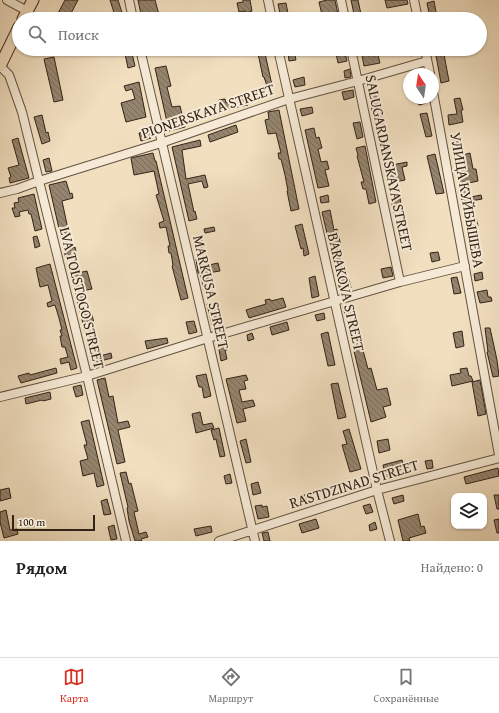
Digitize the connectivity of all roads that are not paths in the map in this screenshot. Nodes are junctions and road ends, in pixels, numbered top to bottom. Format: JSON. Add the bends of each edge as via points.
{"nodes":[{"id":1,"x":7,"y":0,"type":"edge"},
{"id":2,"x":33,"y":0,"type":"edge"},
{"id":3,"x":129,"y":0,"type":"edge"},
{"id":4,"x":268,"y":0,"type":"edge"},
{"id":5,"x":341,"y":0,"type":"edge"},
{"id":6,"x":414,"y":0,"type":"edge"},
{"id":7,"x":21,"y":12,"type":"edge"},
{"id":8,"x":27,"y":12,"type":"edge"},
{"id":9,"x":132,"y":12,"type":"edge"},
{"id":10,"x":271,"y":12,"type":"edge"},
{"id":11,"x":344,"y":12,"type":"edge"},
{"id":12,"x":417,"y":12,"type":"edge"},
{"id":13,"x":12,"y":41,"type":"edge"},
{"id":14,"x":142,"y":56,"type":"edge"},
{"id":15,"x":280,"y":56,"type":"edge"},
{"id":16,"x":353,"y":56,"type":"edge"},
{"id":17,"x":426,"y":56,"type":"edge"},
{"id":18,"x":427,"y":61,"type":"junction"},
{"id":19,"x":1,"y":63,"type":"edge"},
{"id":20,"x":429,"y":68,"type":"edge"},
{"id":21,"x":358,"y":81,"type":"junction"},
{"id":22,"x":289,"y":98,"type":"junction"},
{"id":23,"x":435,"y":104,"type":"edge"},
{"id":24,"x":161,"y":143,"type":"junction"},
{"id":25,"x":39,"y":181,"type":"junction"},
{"id":26,"x":0,"y":193,"type":"edge"},
{"id":27,"x":465,"y":266,"type":"junction"},
{"id":28,"x":400,"y":282,"type":"junction"},
{"id":29,"x":334,"y":302,"type":"junction"},
{"id":30,"x":208,"y":338,"type":"junction"},
{"id":31,"x":87,"y":376,"type":"junction"},
{"id":32,"x":0,"y":397,"type":"edge"},
{"id":33,"x":499,"y":457,"type":"edge"},
{"id":34,"x":377,"y":490,"type":"junction"},
{"id":35,"x":253,"y":530,"type":"junction"},
{"id":36,"x":126,"y":541,"type":"edge"},
{"id":37,"x":219,"y":541,"type":"edge"},
{"id":38,"x":256,"y":541,"type":"edge"},
{"id":39,"x":390,"y":541,"type":"edge"}],
"edges":[{"from":1,"to":7,"type":"street"},
{"from":2,"to":8,"type":"main road"},
{"from":3,"to":9,"type":"street"},
{"from":4,"to":10,"type":"street"},
{"from":5,"to":11,"type":"street"},
{"from":6,"to":12,"type":"street"},
{"from":13,"to":19,"type":"main road"},
{"from":14,"to":24,"type":"street","name":"MARKUSA STREET"},
{"from":15,"to":22,"type":"street","name":"BARAKOVA STREET"},
{"from":16,"to":21,"type":"street","name":"SALUGARDANSKAYA STREET"},
{"from":17,"to":18,"type":"street"},
{"from":18,"to":20,"type":"street"},
{"from":18,"to":21,"type":"street","name":"PIONERSKAYA STREET"},
{"from":19,"to":25,"type":"street","name":"LVA TOLSTOGO STREET","via":[[9,74],[22,112]]},
{"from":21,"to":22,"type":"street","name":"PIONERSKAYA STREET"},
{"from":21,"to":28,"type":"street","name":"SALUGARDANSKAYA STREET"},
{"from":22,"to":24,"type":"street","name":"PIONERSKAYA STREET"},
{"from":22,"to":29,"type":"street","name":"BARAKOVA STREET"},
{"from":23,"to":27,"type":"street","name":"УЛИЦА КУЙБЫШЕВА"},
{"from":24,"to":25,"type":"street","name":"PIONERSKAYA STREET"},
{"from":24,"to":30,"type":"street","name":"MARKUSA STREET"},
{"from":25,"to":26,"type":"street","name":"PIONERSKAYA STREET"},
{"from":25,"to":31,"type":"street","name":"LVA TOLSTOGO STREET"},
{"from":27,"to":28,"type":"street"},
{"from":27,"to":33,"type":"street","name":"УЛИЦА КУЙБЫШЕВА"},
{"from":28,"to":29,"type":"street"},
{"from":29,"to":30,"type":"street"},
{"from":29,"to":34,"type":"street","name":"BARAKOVA STREET"},
{"from":30,"to":31,"type":"street"},
{"from":30,"to":35,"type":"street","name":"MARKUSA STREET"},
{"from":31,"to":32,"type":"street"},
{"from":31,"to":36,"type":"street","name":"LVA TOLSTOGO STREET"},
{"from":33,"to":34,"type":"street","name":"RASTDZINAD STREET"},
{"from":34,"to":35,"type":"street","name":"RASTDZINAD STREET"},
{"from":34,"to":39,"type":"street","name":"BARAKOVA STREET"},
{"from":35,"to":37,"type":"street","name":"RASTDZINAD STREET"},
{"from":35,"to":38,"type":"street","name":"MARKUSA STREET"}]}
